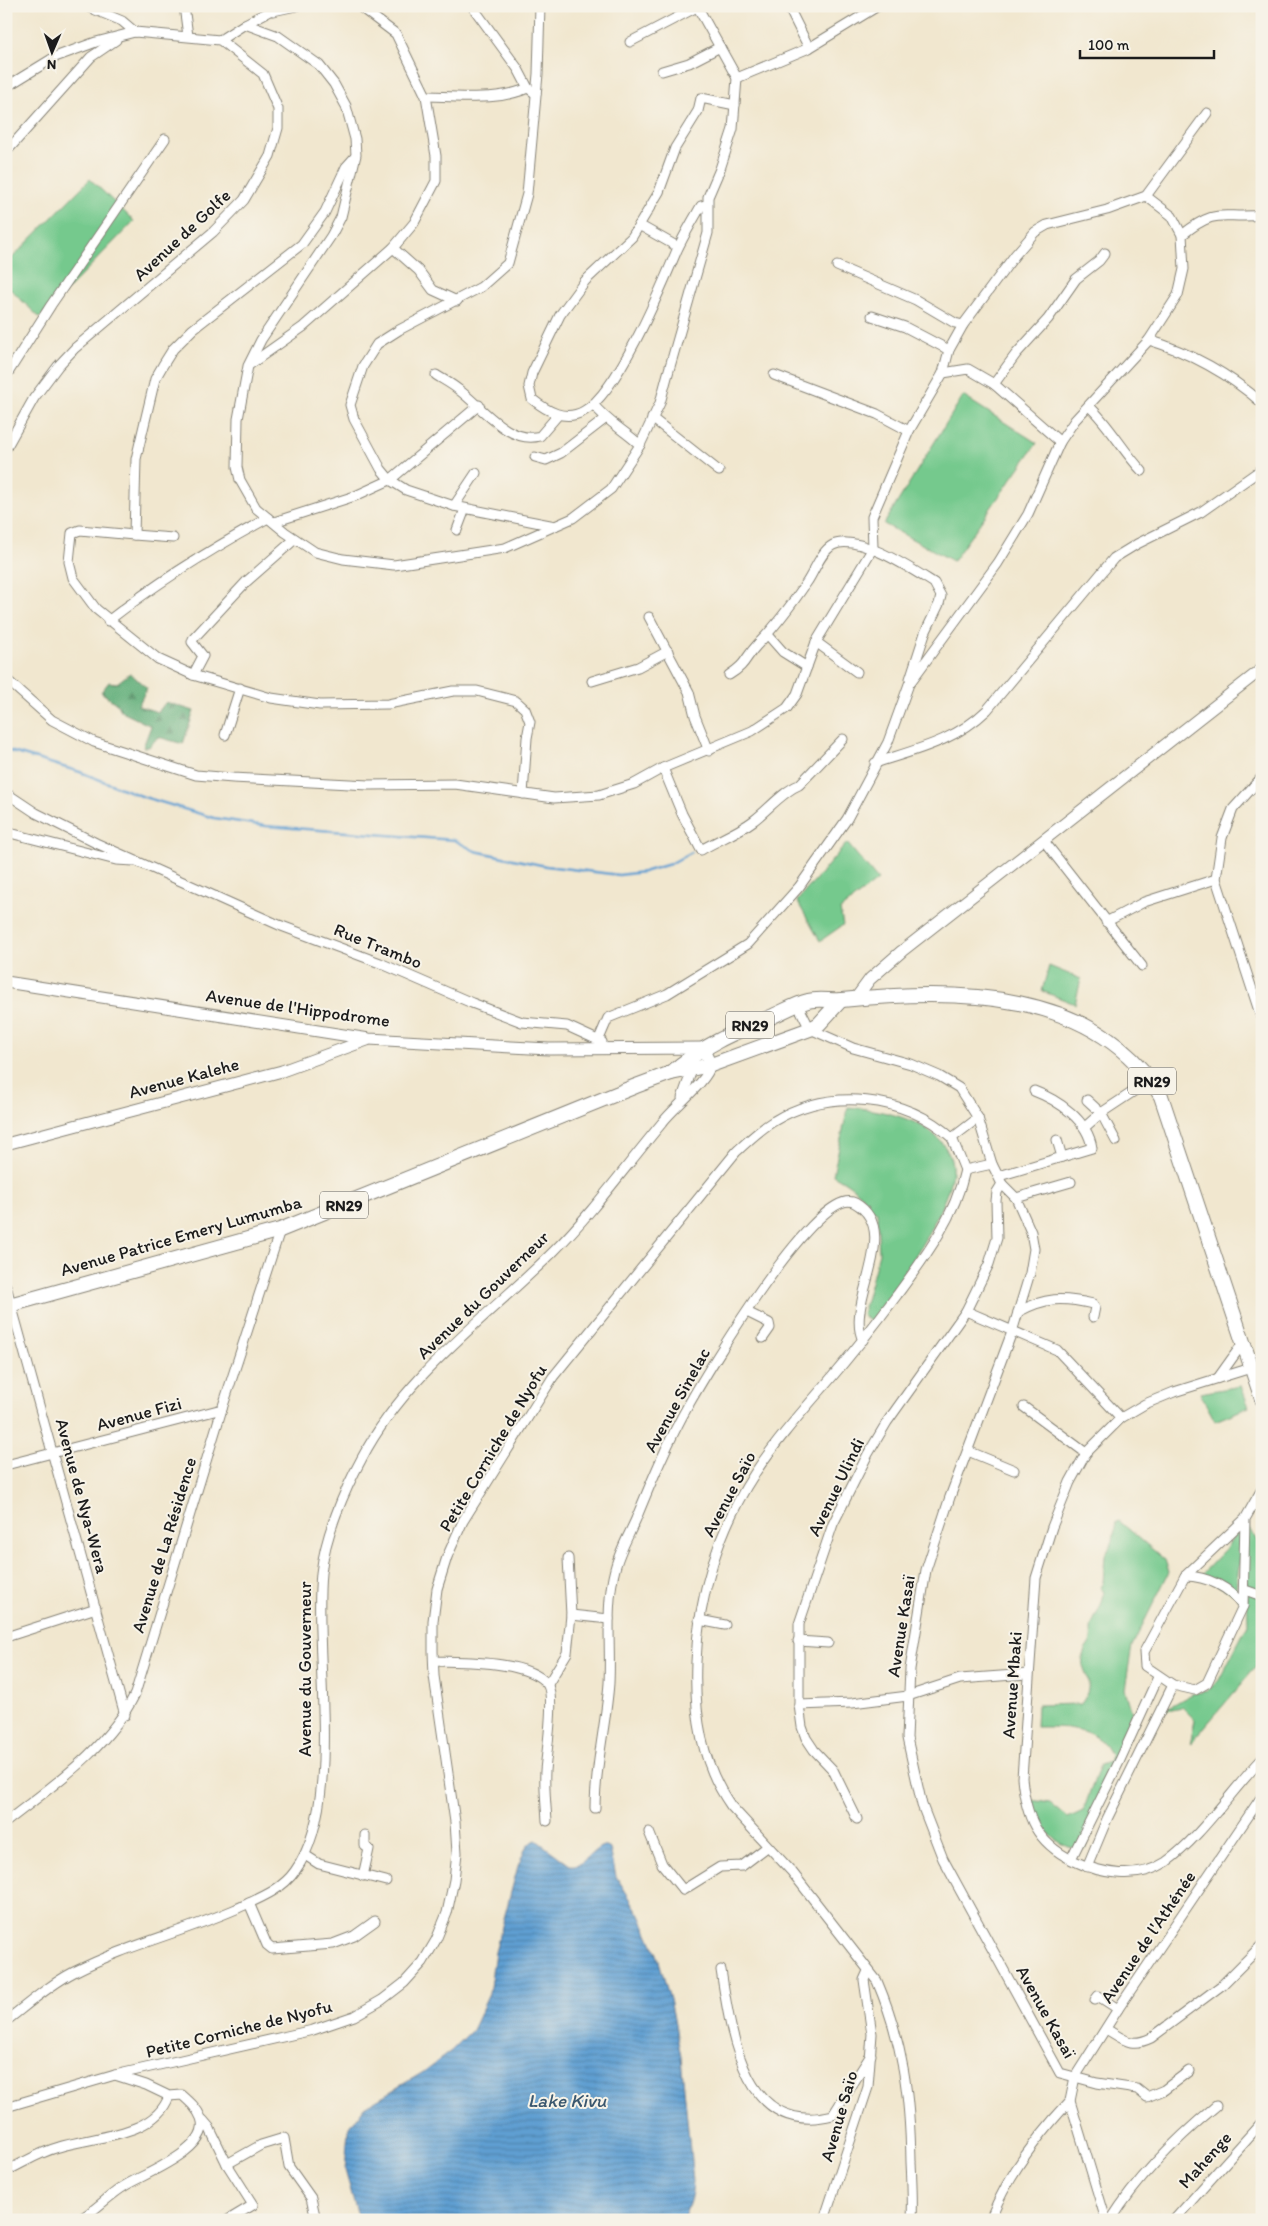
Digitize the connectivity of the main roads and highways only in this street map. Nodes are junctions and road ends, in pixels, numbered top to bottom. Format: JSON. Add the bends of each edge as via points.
{"nodes":[{"id":1,"x":841,"y":1000,"type":"junction"},
{"id":2,"x":690,"y":1064,"type":"junction"},
{"id":3,"x":9,"y":1306,"type":"edge"},
{"id":4,"x":1262,"y":1399,"type":"edge"}],
"edges":[{"from":1,"to":2,"type":"main road","name":"Avenue Patrice Emery Lumumba","number":"RN29","via":[[808,1001],[724,1036],[703,1048]]},
{"from":1,"to":2,"type":"main road","name":"Avenue Patrice Emery Lumumba","number":"RN29","via":[[828,1016],[810,1029],[712,1066]]},
{"from":1,"to":4,"type":"main road","name":"Avenue Patrice Emery Lumumba","number":"RN29","via":[[937,995],[1043,1008],[1068,1016],[1121,1048],[1151,1080],[1168,1114]]},
{"from":2,"to":3,"type":"main road","name":"Avenue Patrice Emery Lumumba","number":"RN29","via":[[280,1230]]}]}
